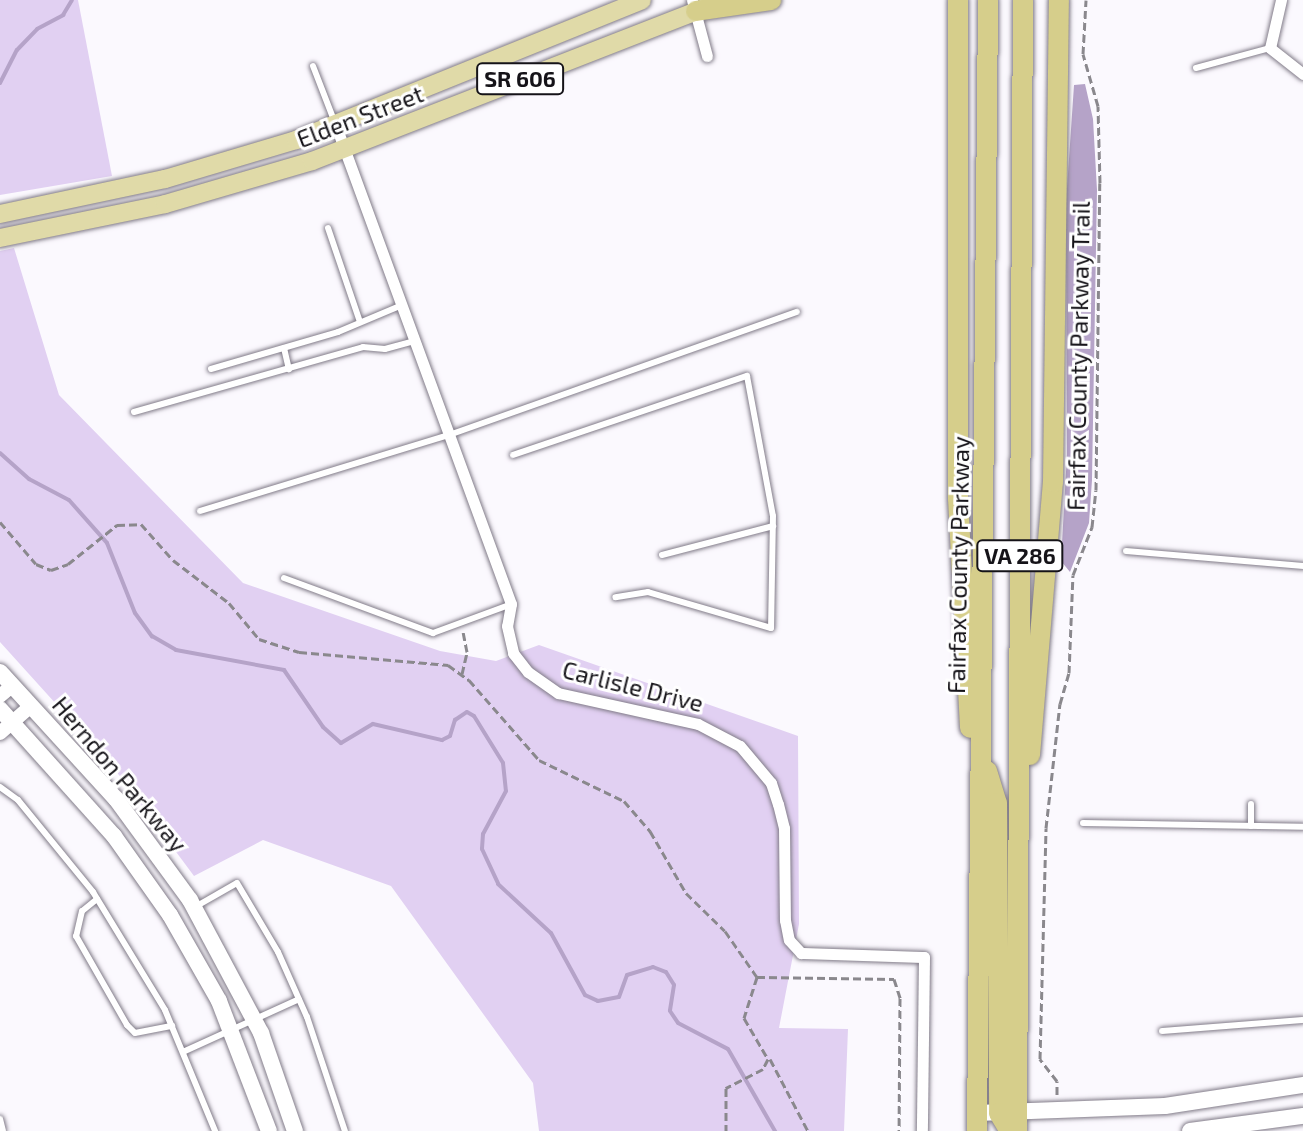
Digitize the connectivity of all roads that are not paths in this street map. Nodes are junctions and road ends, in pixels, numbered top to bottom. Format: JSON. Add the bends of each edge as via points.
{"nodes":[{"id":1,"x":642,"y":0,"type":"edge"},
{"id":2,"x":726,"y":0,"type":"edge"},
{"id":3,"x":771,"y":0,"type":"edge"},
{"id":4,"x":958,"y":0,"type":"edge"},
{"id":5,"x":1023,"y":0,"type":"edge"},
{"id":6,"x":1281,"y":0,"type":"edge"},
{"id":7,"x":988,"y":3,"type":"edge"},
{"id":8,"x":1060,"y":3,"type":"edge"},
{"id":9,"x":694,"y":6,"type":"edge"},
{"id":10,"x":1270,"y":48,"type":"junction"},
{"id":11,"x":707,"y":56,"type":"dead end"},
{"id":12,"x":313,"y":66,"type":"dead end"},
{"id":13,"x":1196,"y":68,"type":"dead end"},
{"id":14,"x":1303,"y":74,"type":"edge"},
{"id":15,"x":336,"y":126,"type":"junction"},
{"id":16,"x":345,"y":149,"type":"junction"},
{"id":17,"x":0,"y":214,"type":"edge"},
{"id":18,"x":328,"y":228,"type":"dead end"},
{"id":19,"x":0,"y":238,"type":"edge"},
{"id":20,"x":402,"y":305,"type":"junction"},
{"id":21,"x":797,"y":312,"type":"dead end"},
{"id":22,"x":360,"y":322,"type":"junction"},
{"id":23,"x":415,"y":341,"type":"junction"},
{"id":24,"x":284,"y":348,"type":"junction"},
{"id":25,"x":211,"y":369,"type":"dead end"},
{"id":26,"x":289,"y":369,"type":"junction"},
{"id":27,"x":134,"y":412,"type":"dead end"},
{"id":28,"x":449,"y":435,"type":"junction"},
{"id":29,"x":513,"y":455,"type":"dead end"},
{"id":30,"x":200,"y":511,"type":"dead end"},
{"id":31,"x":773,"y":526,"type":"junction"},
{"id":32,"x":1126,"y":551,"type":"dead end"},
{"id":33,"x":662,"y":555,"type":"dead end"},
{"id":34,"x":1303,"y":566,"type":"edge"},
{"id":35,"x":284,"y":578,"type":"dead end"},
{"id":36,"x":615,"y":597,"type":"dead end"},
{"id":37,"x":511,"y":604,"type":"junction"},
{"id":38,"x":0,"y":672,"type":"edge"},
{"id":39,"x":6,"y":691,"type":"edge"},
{"id":40,"x":31,"y":706,"type":"junction"},
{"id":41,"x":0,"y":709,"type":"edge"},
{"id":42,"x":6,"y":728,"type":"edge"},
{"id":43,"x":983,"y":764,"type":"junction"},
{"id":44,"x":0,"y":787,"type":"edge"},
{"id":45,"x":1251,"y":804,"type":"dead end"},
{"id":46,"x":1083,"y":823,"type":"dead end"},
{"id":47,"x":1251,"y":826,"type":"junction"},
{"id":48,"x":1303,"y":827,"type":"edge"},
{"id":49,"x":980,"y":896,"type":"junction"},
{"id":50,"x":1017,"y":898,"type":"junction"},
{"id":51,"x":97,"y":899,"type":"junction"},
{"id":52,"x":195,"y":907,"type":"junction"},
{"id":53,"x":299,"y":999,"type":"junction"},
{"id":54,"x":254,"y":1020,"type":"junction"},
{"id":55,"x":1303,"y":1020,"type":"edge"},
{"id":56,"x":172,"y":1026,"type":"junction"},
{"id":57,"x":232,"y":1031,"type":"junction"},
{"id":58,"x":1162,"y":1031,"type":"dead end"},
{"id":59,"x":185,"y":1051,"type":"junction"},
{"id":60,"x":1303,"y":1085,"type":"edge"},
{"id":61,"x":1303,"y":1116,"type":"edge"},
{"id":62,"x":0,"y":1119,"type":"edge"},
{"id":63,"x":977,"y":1122,"type":"edge"},
{"id":64,"x":1010,"y":1122,"type":"edge"},
{"id":65,"x":3,"y":1131,"type":"edge"},
{"id":66,"x":215,"y":1131,"type":"edge"},
{"id":67,"x":269,"y":1131,"type":"edge"},
{"id":68,"x":295,"y":1131,"type":"edge"},
{"id":69,"x":345,"y":1131,"type":"edge"},
{"id":70,"x":922,"y":1131,"type":"edge"},
{"id":71,"x":1190,"y":1131,"type":"edge"}],
"edges":[{"from":1,"to":15,"type":"main road","name":"Elden Street","number":"SR 606"},
{"from":2,"to":9,"type":"main road","name":"Elden Street","number":"SR 606"},
{"from":3,"to":9,"type":"highway"},
{"from":4,"to":49,"type":"highway","via":[[958,498]]},
{"from":5,"to":50,"type":"highway","number":"VA 286"},
{"from":6,"to":10,"type":"street"},
{"from":7,"to":43,"type":"highway","name":"Fairfax County Parkway","number":"VA 286"},
{"from":8,"to":50,"type":"highway","via":[[1053,482]]},
{"from":9,"to":11,"type":"street"},
{"from":9,"to":16,"type":"main road","name":"Elden Street","number":"SR 606"},
{"from":10,"to":13,"type":"lane"},
{"from":10,"to":14,"type":"street"},
{"from":12,"to":15,"type":"lane"},
{"from":15,"to":16,"type":"street","name":"Carlisle Drive"},
{"from":15,"to":17,"type":"main road","name":"Elden Street","number":"SR 606","via":[[165,179]]},
{"from":16,"to":19,"type":"main road","name":"Elden Street","number":"SR 606","via":[[165,204]]},
{"from":16,"to":20,"type":"street","name":"Carlisle Drive"},
{"from":18,"to":22,"type":"lane"},
{"from":20,"to":22,"type":"lane"},
{"from":20,"to":23,"type":"street","name":"Carlisle Drive"},
{"from":21,"to":28,"type":"lane"},
{"from":22,"to":24,"type":"lane"},
{"from":23,"to":26,"type":"lane","via":[[385,349],[363,347]]},
{"from":23,"to":28,"type":"street","name":"Carlisle Drive"},
{"from":24,"to":25,"type":"lane"},
{"from":24,"to":26,"type":"lane"},
{"from":26,"to":27,"type":"lane"},
{"from":28,"to":30,"type":"lane"},
{"from":28,"to":37,"type":"street","name":"Carlisle Drive"},
{"from":29,"to":31,"type":"lane","via":[[747,376]]},
{"from":31,"to":33,"type":"lane"},
{"from":31,"to":36,"type":"lane","via":[[771,628],[648,592]]},
{"from":32,"to":34,"type":"lane"},
{"from":35,"to":37,"type":"lane","via":[[433,633]]},
{"from":37,"to":70,"type":"street","name":"Carlisle Drive","via":[[507,626],[513,653],[548,688],[698,724],[722,734],[756,764],[771,783],[781,816],[785,920],[789,940],[801,953],[924,957]]},
{"from":38,"to":39,"type":"main road","name":"Herndon Parkway"},
{"from":39,"to":40,"type":"main road","name":"Herndon Parkway"},
{"from":40,"to":42,"type":"street"},
{"from":40,"to":52,"type":"main road","name":"Herndon Parkway","via":[[116,799]]},
{"from":41,"to":42,"type":"main road","name":"Herndon Parkway"},
{"from":42,"to":57,"type":"main road","name":"Herndon Parkway","via":[[142,872],[184,936]]},
{"from":43,"to":49,"type":"highway","name":"Fairfax County Parkway","number":"VA 286"},
{"from":43,"to":64,"type":"highway","via":[[997,803]]},
{"from":44,"to":51,"type":"lane","via":[[18,800]]},
{"from":45,"to":47,"type":"lane"},
{"from":46,"to":47,"type":"lane"},
{"from":47,"to":48,"type":"lane"},
{"from":49,"to":63,"type":"highway","name":"Fairfax County Parkway","number":"VA 286"},
{"from":50,"to":64,"type":"highway","number":"VA 286"},
{"from":51,"to":56,"type":"lane"},
{"from":51,"to":56,"type":"lane","via":[[82,911],[76,936],[127,1025],[135,1033]]},
{"from":52,"to":53,"type":"lane","via":[[237,883]]},
{"from":52,"to":54,"type":"main road","name":"Herndon Parkway"},
{"from":53,"to":54,"type":"lane"},
{"from":53,"to":69,"type":"lane"},
{"from":54,"to":57,"type":"lane"},
{"from":54,"to":68,"type":"main road","name":"Herndon Parkway"},
{"from":55,"to":58,"type":"lane"},
{"from":56,"to":59,"type":"lane"},
{"from":57,"to":59,"type":"lane"},
{"from":57,"to":67,"type":"main road","name":"Herndon Parkway"},
{"from":59,"to":66,"type":"lane"},
{"from":60,"to":64,"type":"main road"},
{"from":61,"to":71,"type":"main road"},
{"from":62,"to":65,"type":"lane"},
{"from":63,"to":64,"type":"main road"}]}
